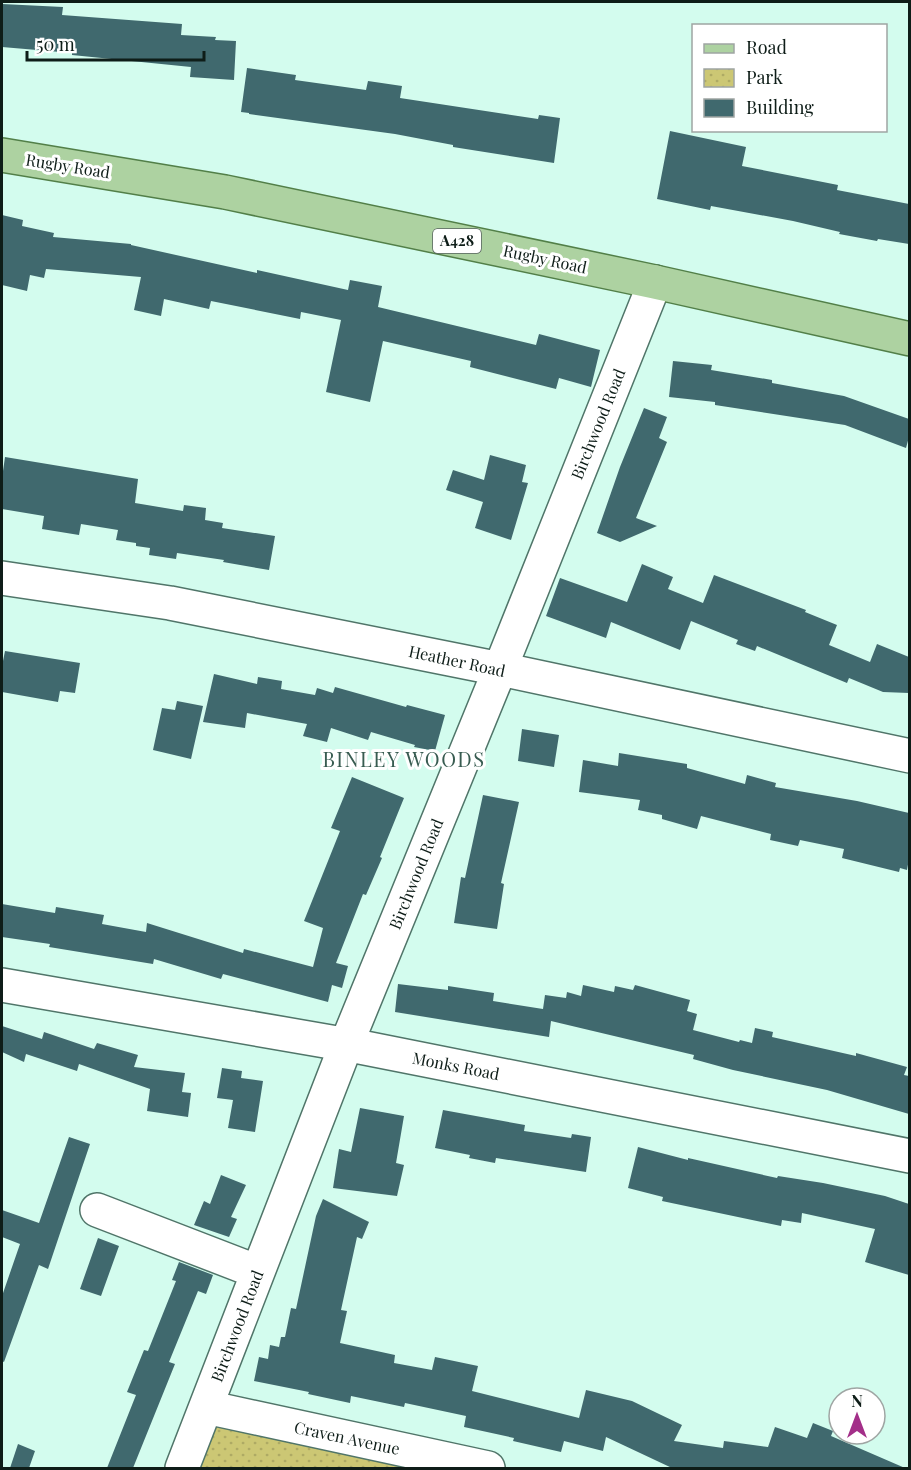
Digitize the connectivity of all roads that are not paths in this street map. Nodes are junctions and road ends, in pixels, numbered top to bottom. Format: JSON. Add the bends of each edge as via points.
{"nodes":[{"id":1,"x":2,"y":155,"type":"edge"},
{"id":2,"x":655,"y":282,"type":"junction"},
{"id":3,"x":909,"y":339,"type":"edge"},
{"id":4,"x":2,"y":578,"type":"edge"},
{"id":5,"x":500,"y":669,"type":"junction"},
{"id":6,"x":909,"y":756,"type":"edge"},
{"id":7,"x":2,"y":985,"type":"edge"},
{"id":8,"x":346,"y":1045,"type":"junction"},
{"id":9,"x":909,"y":1156,"type":"edge"},
{"id":10,"x":97,"y":1210,"type":"dead end"},
{"id":11,"x":258,"y":1272,"type":"junction"},
{"id":12,"x":206,"y":1407,"type":"junction"},
{"id":13,"x":182,"y":1468,"type":"edge"},
{"id":14,"x":488,"y":1468,"type":"edge"}],
"edges":[{"from":1,"to":2,"type":"main road","name":"Rugby Road","number":"A428","via":[[225,192]]},
{"from":2,"to":3,"type":"main road","name":"Rugby Road","number":"A428"},
{"from":2,"to":5,"type":"street","name":"Birchwood Road"},
{"from":4,"to":5,"type":"street","name":"Heather Road","via":[[170,603]]},
{"from":5,"to":6,"type":"street","name":"Heather Road"},
{"from":5,"to":8,"type":"street","name":"Birchwood Road"},
{"from":7,"to":8,"type":"street","name":"Monks Road"},
{"from":8,"to":9,"type":"street","name":"Monks Road"},
{"from":8,"to":11,"type":"street","name":"Birchwood Road"},
{"from":10,"to":11,"type":"street"},
{"from":11,"to":12,"type":"street","name":"Birchwood Road"},
{"from":12,"to":13,"type":"street","name":"Birchwood Road"},
{"from":12,"to":14,"type":"street","name":"Craven Avenue"}]}
